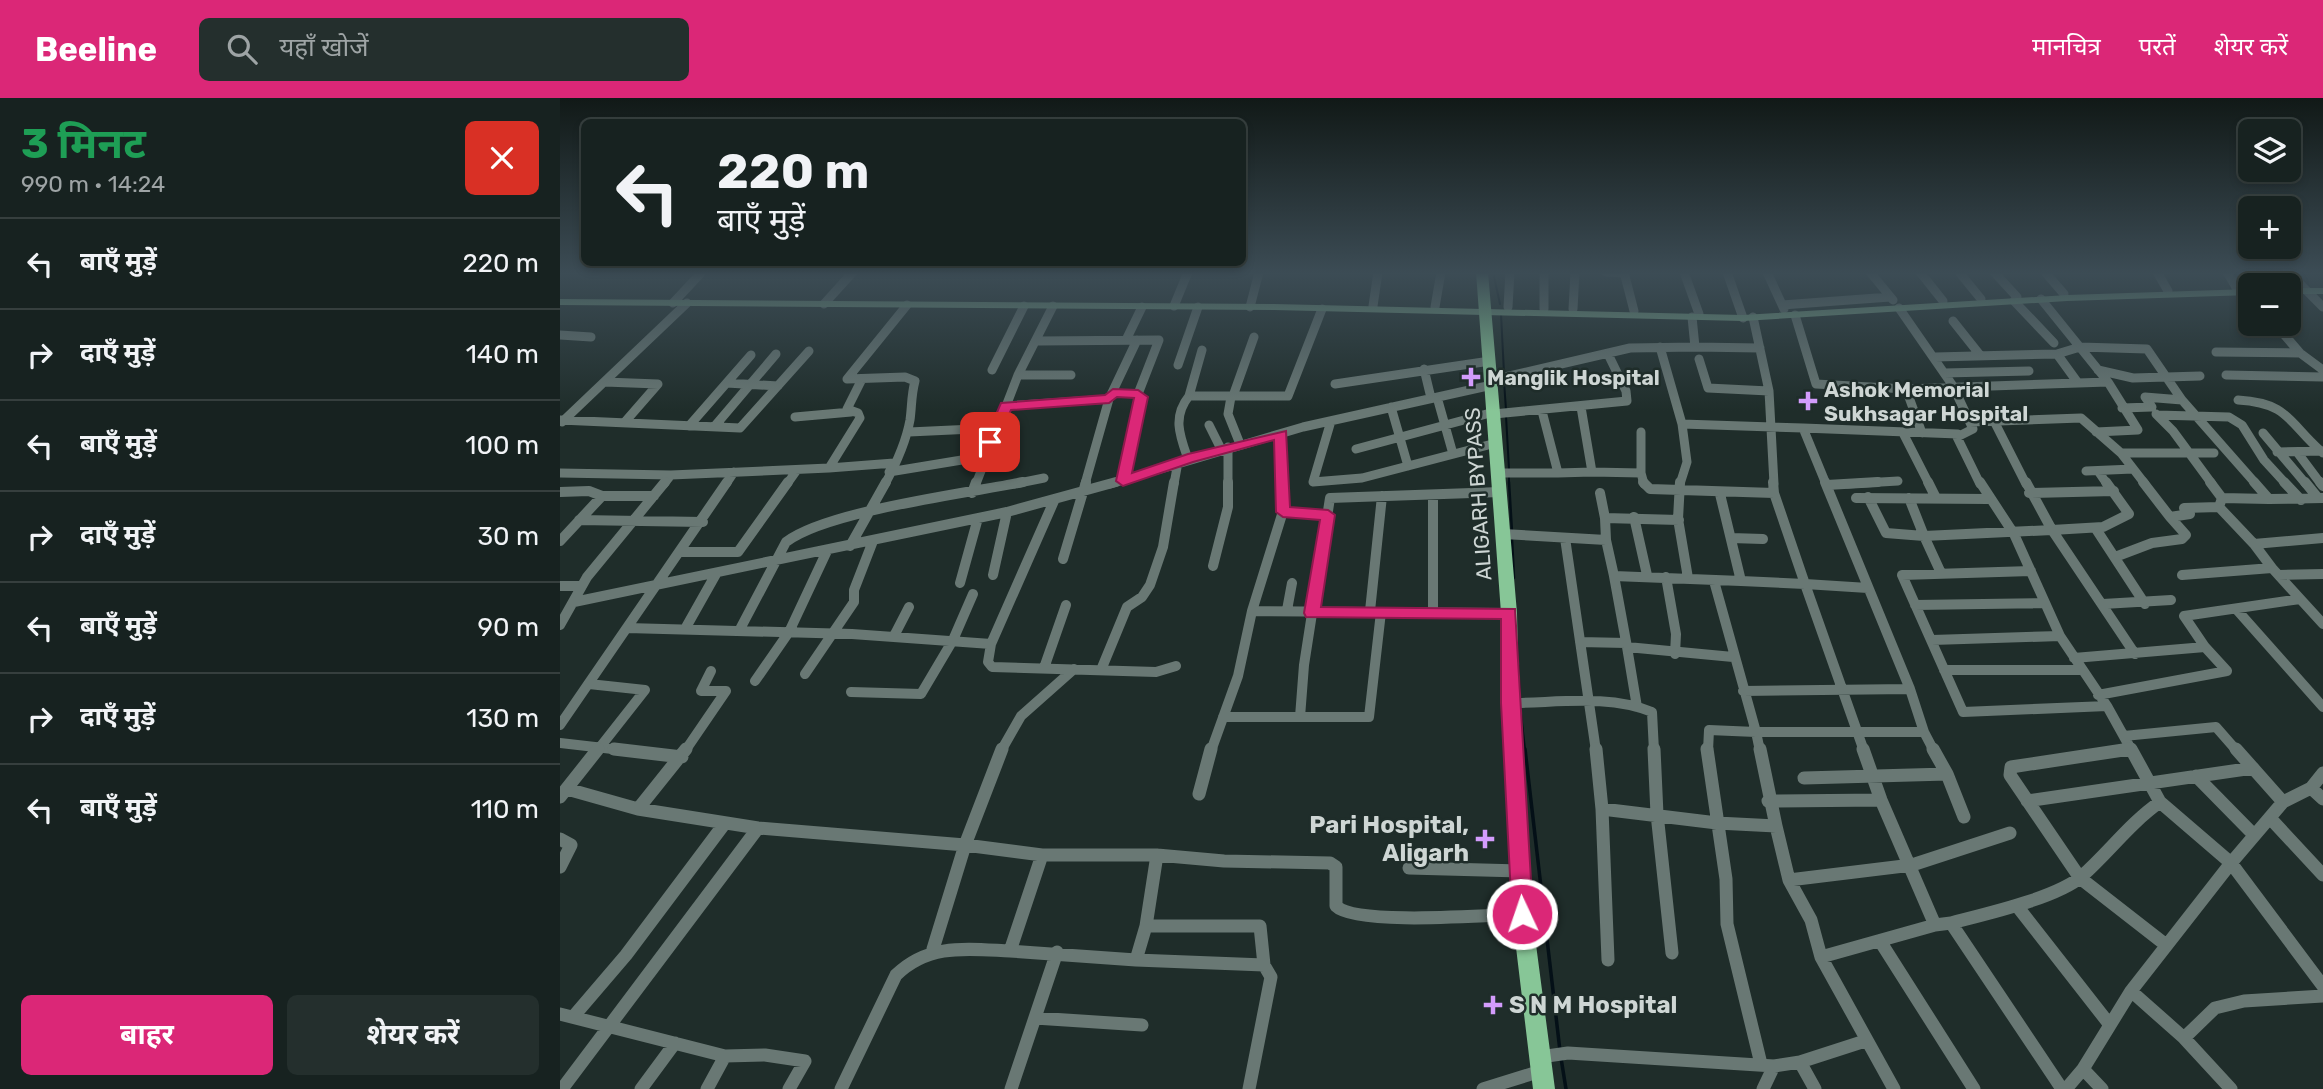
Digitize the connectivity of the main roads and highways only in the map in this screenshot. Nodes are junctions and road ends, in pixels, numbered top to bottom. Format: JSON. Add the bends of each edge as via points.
{"nodes":[{"id":1,"x":1487,"y":318,"type":"edge"},
{"id":2,"x":1544,"y":1068,"type":"edge"}],
"edges":[{"from":1,"to":2,"type":"highway","name":"ALIGARH BYPASS","via":[[1499,413],[1496,443],[1504,473],[1500,492],[1509,535],[1522,914]]}]}
